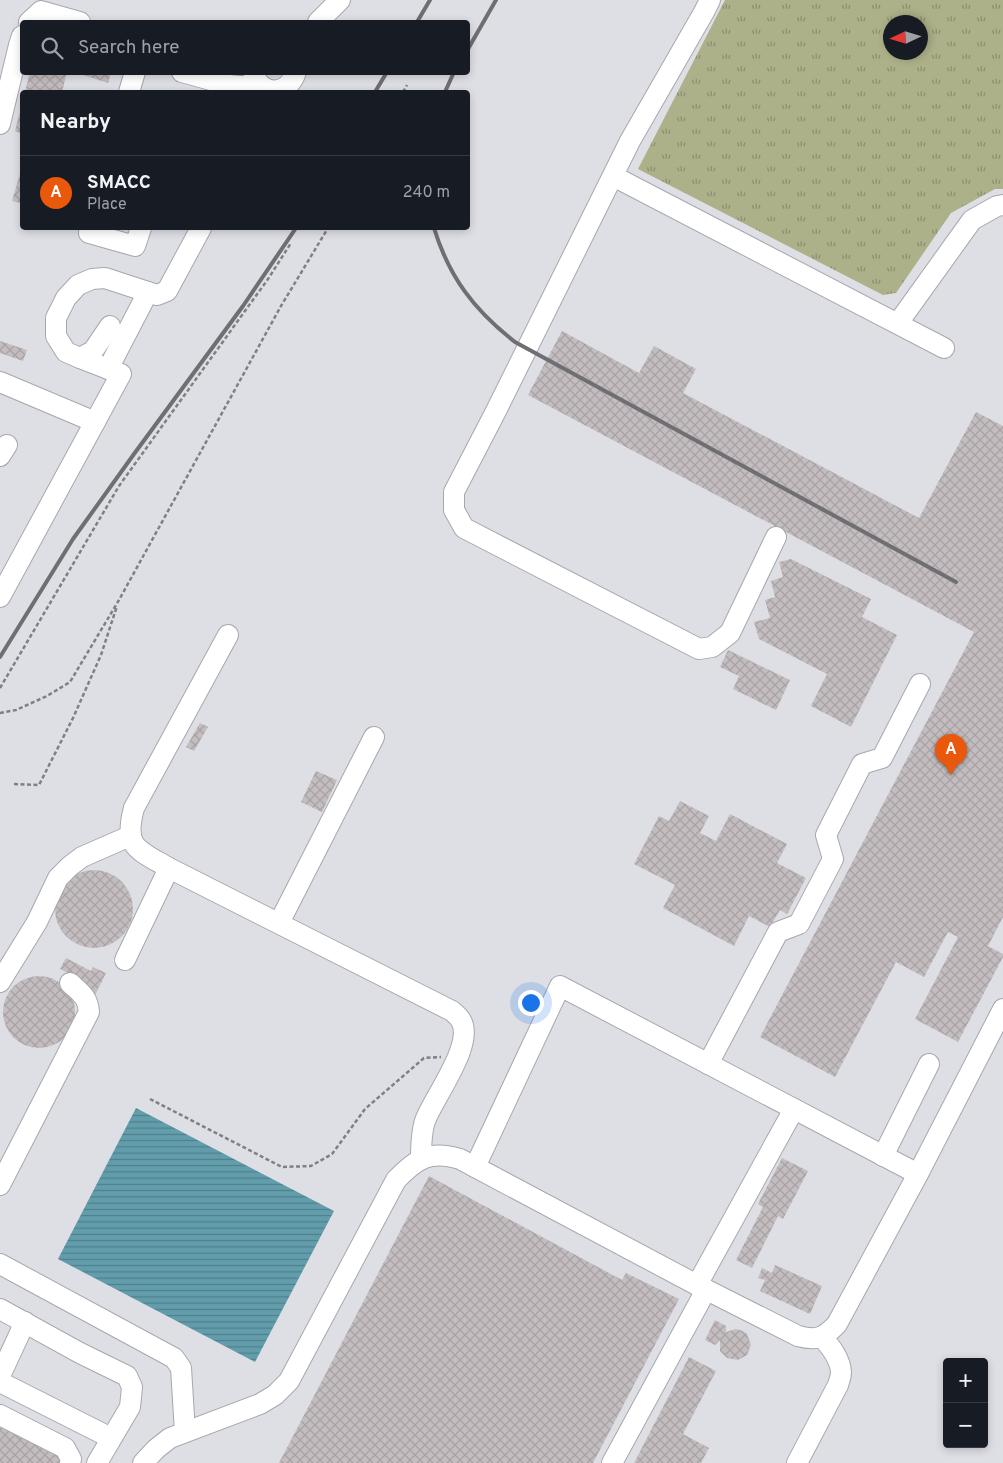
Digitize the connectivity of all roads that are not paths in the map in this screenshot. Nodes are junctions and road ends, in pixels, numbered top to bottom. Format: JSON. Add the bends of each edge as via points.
{"nodes":[{"id":1,"x":340,"y":0,"type":"edge"},
{"id":2,"x":710,"y":0,"type":"edge"},
{"id":3,"x":30,"y":20,"type":"edge"},
{"id":4,"x":73,"y":20,"type":"edge"},
{"id":5,"x":320,"y":20,"type":"edge"},
{"id":6,"x":20,"y":42,"type":"edge"},
{"id":7,"x":134,"y":75,"type":"edge"},
{"id":8,"x":193,"y":75,"type":"edge"},
{"id":9,"x":295,"y":75,"type":"edge"},
{"id":10,"x":260,"y":84,"type":"edge"},
{"id":11,"x":4,"y":90,"type":"edge"},
{"id":12,"x":130,"y":90,"type":"edge"},
{"id":13,"x":271,"y":90,"type":"edge"},
{"id":14,"x":279,"y":90,"type":"edge"},
{"id":15,"x":0,"y":124,"type":"edge"},
{"id":16,"x":613,"y":176,"type":"junction"},
{"id":17,"x":1003,"y":205,"type":"edge"},
{"id":18,"x":90,"y":230,"type":"edge"},
{"id":19,"x":140,"y":230,"type":"edge"},
{"id":20,"x":200,"y":230,"type":"edge"},
{"id":21,"x":148,"y":292,"type":"junction"},
{"id":22,"x":898,"y":323,"type":"junction"},
{"id":23,"x":110,"y":326,"type":"dead end"},
{"id":24,"x":944,"y":348,"type":"dead end"},
{"id":25,"x":80,"y":358,"type":"junction"},
{"id":26,"x":108,"y":369,"type":"junction"},
{"id":27,"x":0,"y":382,"type":"edge"},
{"id":28,"x":95,"y":422,"type":"junction"},
{"id":29,"x":776,"y":537,"type":"dead end"},
{"id":30,"x":0,"y":597,"type":"edge"},
{"id":31,"x":228,"y":635,"type":"dead end"},
{"id":32,"x":920,"y":684,"type":"dead end"},
{"id":33,"x":374,"y":737,"type":"dead end"},
{"id":34,"x":130,"y":836,"type":"junction"},
{"id":35,"x":169,"y":868,"type":"junction"},
{"id":36,"x":279,"y":923,"type":"junction"},
{"id":37,"x":124,"y":960,"type":"dead end"},
{"id":38,"x":0,"y":982,"type":"edge"},
{"id":39,"x":70,"y":983,"type":"dead end"},
{"id":40,"x":1003,"y":1009,"type":"edge"},
{"id":41,"x":708,"y":1064,"type":"junction"},
{"id":42,"x":929,"y":1064,"type":"dead end"},
{"id":43,"x":794,"y":1109,"type":"junction"},
{"id":44,"x":882,"y":1156,"type":"junction"},
{"id":45,"x":421,"y":1159,"type":"junction"},
{"id":46,"x":475,"y":1166,"type":"junction"},
{"id":47,"x":918,"y":1174,"type":"junction"},
{"id":48,"x":0,"y":1185,"type":"edge"},
{"id":49,"x":0,"y":1264,"type":"edge"},
{"id":50,"x":701,"y":1288,"type":"junction"},
{"id":51,"x":0,"y":1309,"type":"edge"},
{"id":52,"x":25,"y":1322,"type":"junction"},
{"id":53,"x":822,"y":1336,"type":"junction"},
{"id":54,"x":0,"y":1376,"type":"edge"},
{"id":55,"x":0,"y":1382,"type":"edge"},
{"id":56,"x":0,"y":1415,"type":"edge"},
{"id":57,"x":185,"y":1432,"type":"junction"},
{"id":58,"x":111,"y":1438,"type":"junction"},
{"id":59,"x":70,"y":1463,"type":"edge"},
{"id":60,"x":97,"y":1463,"type":"edge"},
{"id":61,"x":143,"y":1463,"type":"edge"},
{"id":62,"x":612,"y":1463,"type":"edge"},
{"id":63,"x":797,"y":1463,"type":"edge"}],
"edges":[{"from":1,"to":5,"type":"lane"},
{"from":2,"to":16,"type":"lane"},
{"from":3,"to":4,"type":"lane","via":[[41,11]]},
{"from":6,"to":11,"type":"lane"},
{"from":7,"to":12,"type":"lane"},
{"from":8,"to":10,"type":"lane","via":[[229,85]]},
{"from":9,"to":14,"type":"lane","via":[[288,86]]},
{"from":10,"to":13,"type":"lane"},
{"from":11,"to":15,"type":"lane"},
{"from":16,"to":22,"type":"lane"},
{"from":16,"to":29,"type":"lane","via":[[454,492],[454,510],[464,528],[699,648],[712,647],[730,633]]},
{"from":17,"to":22,"type":"lane","via":[[972,220]]},
{"from":18,"to":19,"type":"lane","via":[[89,233],[135,246]]},
{"from":20,"to":21,"type":"lane","via":[[167,291],[157,295]]},
{"from":21,"to":25,"type":"lane","via":[[105,278],[78,285],[66,298],[56,318],[56,336],[66,352]]},
{"from":21,"to":26,"type":"lane"},
{"from":22,"to":24,"type":"lane"},
{"from":23,"to":25,"type":"lane","via":[[93,351]]},
{"from":25,"to":26,"type":"lane"},
{"from":26,"to":28,"type":"lane","via":[[121,374]]},
{"from":27,"to":28,"type":"lane"},
{"from":28,"to":30,"type":"lane"},
{"from":31,"to":34,"type":"lane","via":[[134,808]]},
{"from":32,"to":41,"type":"lane","via":[[882,758],[862,764],[826,835],[833,859],[799,924],[778,932]]},
{"from":33,"to":36,"type":"lane"},
{"from":34,"to":35,"type":"lane","via":[[142,852]]},
{"from":34,"to":38,"type":"lane","via":[[82,857],[58,878],[37,922]]},
{"from":35,"to":36,"type":"lane"},
{"from":35,"to":37,"type":"lane"},
{"from":36,"to":45,"type":"lane","via":[[452,1011],[461,1019],[463,1042],[455,1065],[425,1121]]},
{"from":39,"to":48,"type":"lane","via":[[88,1003],[89,1012]]},
{"from":40,"to":47,"type":"lane"},
{"from":41,"to":43,"type":"lane"},
{"from":41,"to":46,"type":"lane","via":[[560,986]]},
{"from":42,"to":44,"type":"lane"},
{"from":43,"to":44,"type":"lane"},
{"from":43,"to":50,"type":"lane"},
{"from":44,"to":47,"type":"lane"},
{"from":45,"to":46,"type":"lane","via":[[446,1154]]},
{"from":45,"to":57,"type":"lane","via":[[396,1180],[288,1381],[275,1395],[260,1404]]},
{"from":46,"to":50,"type":"lane"},
{"from":47,"to":53,"type":"lane","via":[[837,1324]]},
{"from":49,"to":57,"type":"lane","via":[[174,1358],[181,1368]]},
{"from":50,"to":53,"type":"lane","via":[[798,1336],[809,1339]]},
{"from":50,"to":62,"type":"lane"},
{"from":51,"to":52,"type":"lane"},
{"from":52,"to":54,"type":"lane"},
{"from":52,"to":58,"type":"lane","via":[[127,1376],[132,1387],[130,1407]]},
{"from":53,"to":63,"type":"lane","via":[[838,1360],[840,1379]]},
{"from":55,"to":58,"type":"lane"},
{"from":56,"to":59,"type":"lane","via":[[66,1448]]},
{"from":57,"to":61,"type":"lane","via":[[170,1438]]},
{"from":58,"to":60,"type":"lane"}]}
